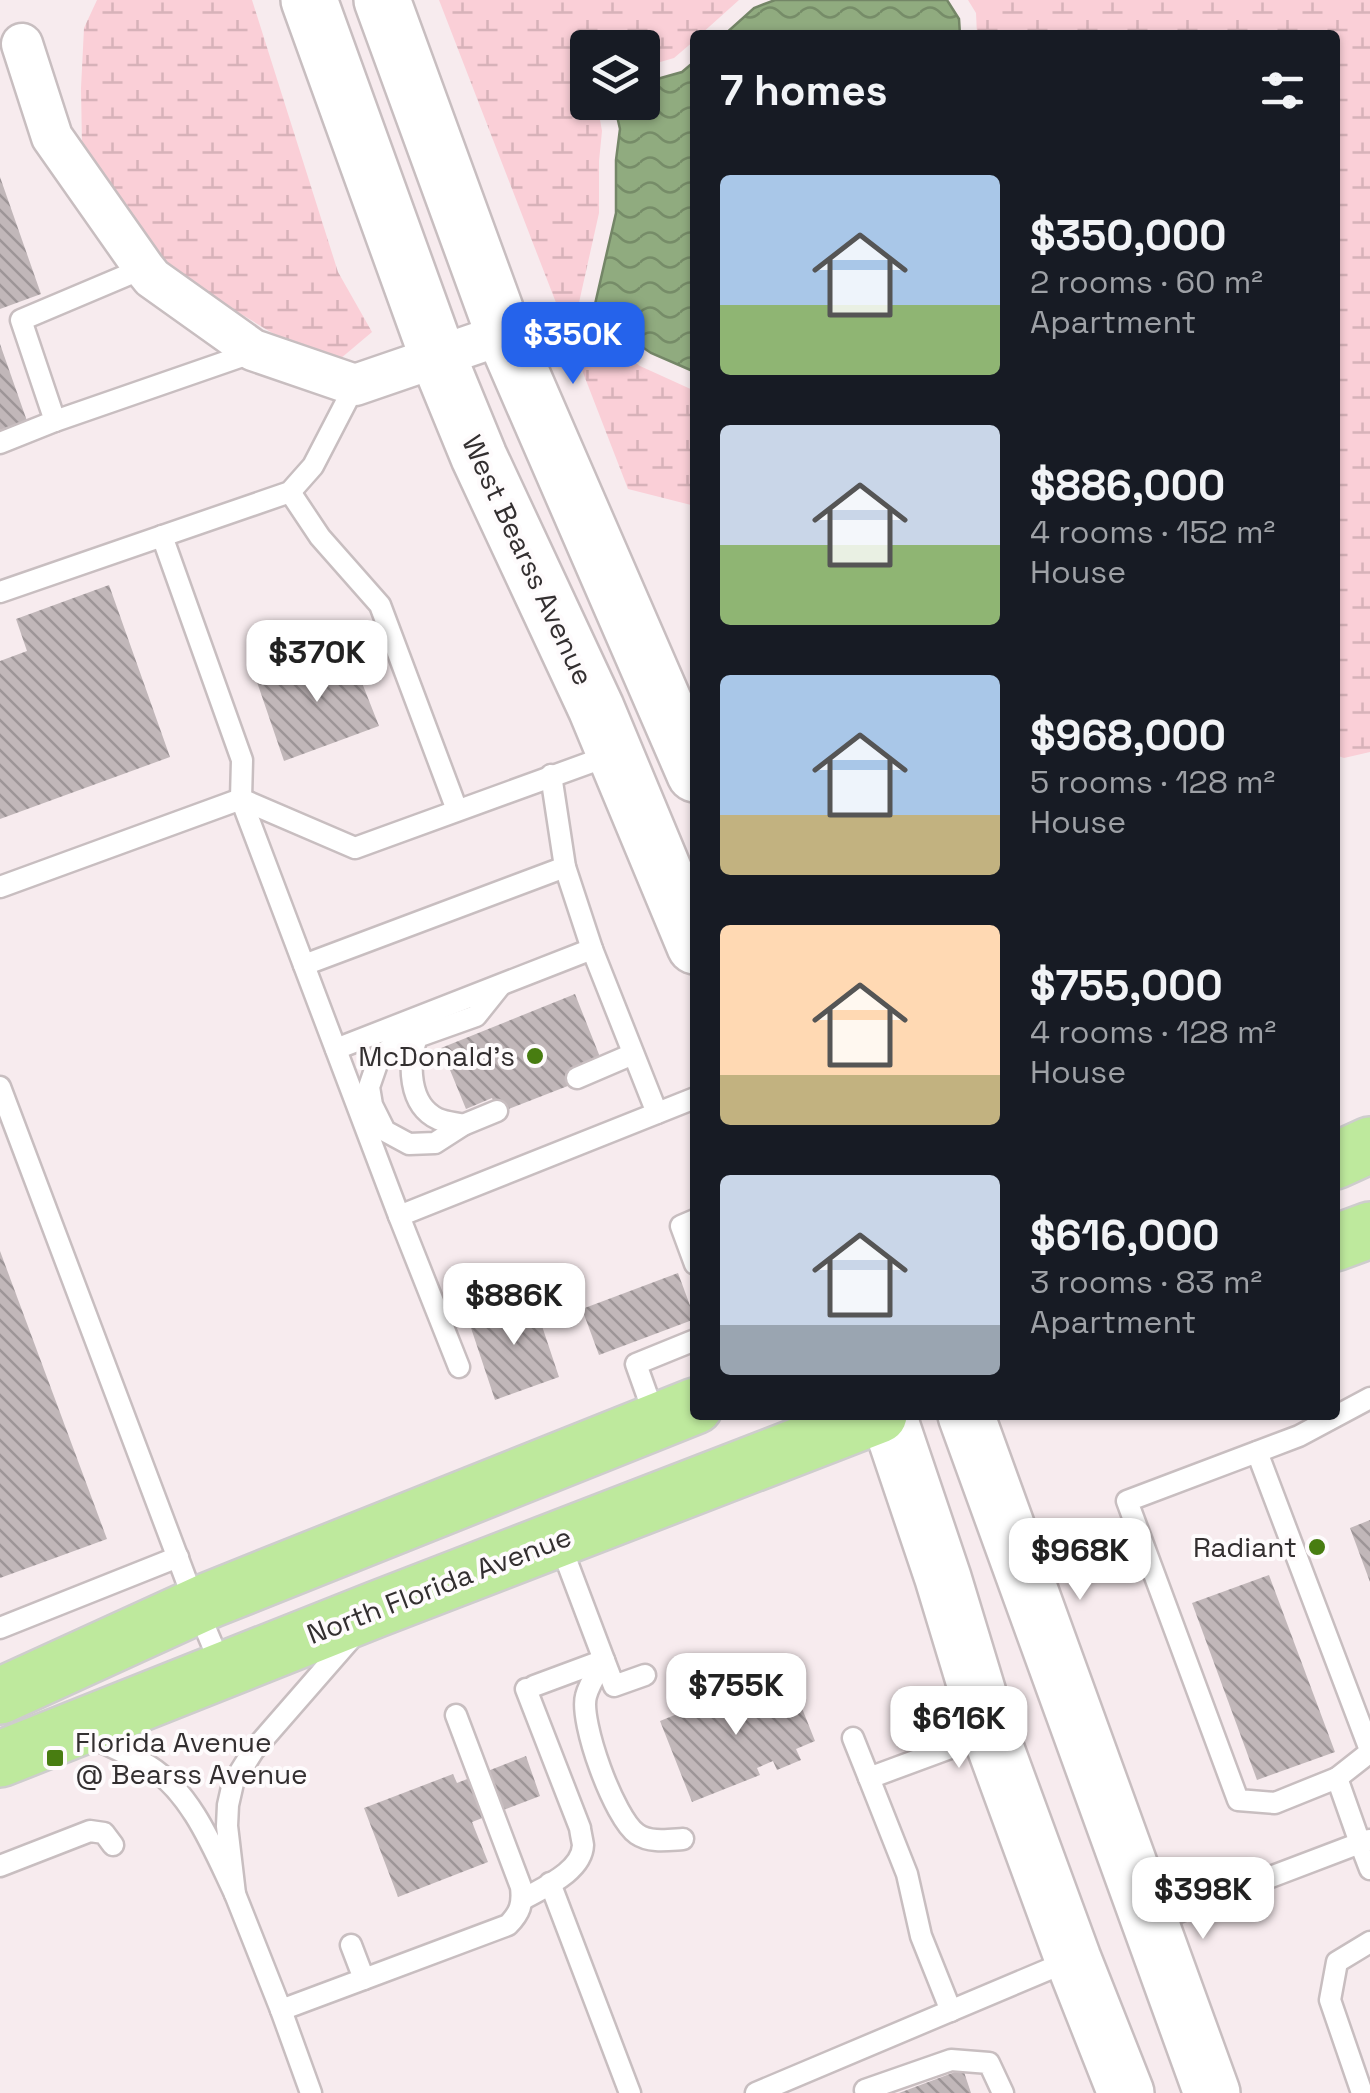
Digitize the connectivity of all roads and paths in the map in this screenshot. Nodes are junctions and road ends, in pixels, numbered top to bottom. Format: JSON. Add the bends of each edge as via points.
{"nodes":[{"id":1,"x":309,"y":0,"type":"edge"},
{"id":2,"x":382,"y":0,"type":"edge"},
{"id":3,"x":11,"y":48,"type":"edge"},
{"id":4,"x":144,"y":268,"type":"junction"},
{"id":5,"x":504,"y":334,"type":"junction"},
{"id":6,"x":257,"y":351,"type":"junction"},
{"id":7,"x":438,"y":357,"type":"junction"},
{"id":8,"x":355,"y":385,"type":"junction"},
{"id":9,"x":56,"y":421,"type":"junction"},
{"id":10,"x":0,"y":443,"type":"edge"},
{"id":11,"x":290,"y":492,"type":"junction"},
{"id":12,"x":162,"y":536,"type":"junction"},
{"id":13,"x":0,"y":592,"type":"edge"},
{"id":14,"x":615,"y":754,"type":"junction"},
{"id":15,"x":690,"y":762,"type":"edge"},
{"id":16,"x":550,"y":776,"type":"junction"},
{"id":17,"x":241,"y":799,"type":"junction"},
{"id":18,"x":457,"y":810,"type":"junction"},
{"id":19,"x":565,"y":866,"type":"junction"},
{"id":20,"x":0,"y":887,"type":"edge"},
{"id":21,"x":690,"y":934,"type":"edge"},
{"id":22,"x":592,"y":949,"type":"junction"},
{"id":23,"x":304,"y":964,"type":"junction"},
{"id":24,"x":502,"y":984,"type":"junction"},
{"id":25,"x":417,"y":1037,"type":"junction"},
{"id":26,"x":336,"y":1050,"type":"junction"},
{"id":27,"x":634,"y":1054,"type":"junction"},
{"id":28,"x":577,"y":1078,"type":"dead end"},
{"id":29,"x":0,"y":1087,"type":"edge"},
{"id":30,"x":690,"y":1100,"type":"edge"},
{"id":31,"x":497,"y":1111,"type":"dead end"},
{"id":32,"x":657,"y":1112,"type":"junction"},
{"id":33,"x":463,"y":1125,"type":"junction"},
{"id":34,"x":1370,"y":1145,"type":"edge"},
{"id":35,"x":1340,"y":1159,"type":"edge"},
{"id":36,"x":399,"y":1216,"type":"junction"},
{"id":37,"x":690,"y":1222,"type":"edge"},
{"id":38,"x":1370,"y":1230,"type":"edge"},
{"id":39,"x":1340,"y":1241,"type":"edge"},
{"id":40,"x":690,"y":1250,"type":"edge"},
{"id":41,"x":690,"y":1342,"type":"edge"},
{"id":42,"x":459,"y":1367,"type":"dead end"},
{"id":43,"x":1370,"y":1398,"type":"edge"},
{"id":44,"x":676,"y":1414,"type":"edge"},
{"id":45,"x":1340,"y":1414,"type":"edge"},
{"id":46,"x":867,"y":1420,"type":"edge"},
{"id":47,"x":890,"y":1420,"type":"edge"},
{"id":48,"x":968,"y":1420,"type":"edge"},
{"id":49,"x":1329,"y":1420,"type":"edge"},
{"id":50,"x":1258,"y":1452,"type":"junction"},
{"id":51,"x":558,"y":1539,"type":"junction"},
{"id":52,"x":187,"y":1582,"type":"junction"},
{"id":53,"x":377,"y":1609,"type":"junction"},
{"id":54,"x":0,"y":1628,"type":"edge"},
{"id":55,"x":604,"y":1660,"type":"junction"},
{"id":56,"x":223,"y":1670,"type":"junction"},
{"id":57,"x":644,"y":1675,"type":"dead end"},
{"id":58,"x":0,"y":1696,"type":"edge"},
{"id":59,"x":456,"y":1715,"type":"dead end"},
{"id":60,"x":75,"y":1729,"type":"junction"},
{"id":61,"x":990,"y":1733,"type":"junction"},
{"id":62,"x":853,"y":1738,"type":"dead end"},
{"id":63,"x":1370,"y":1751,"type":"edge"},
{"id":64,"x":0,"y":1759,"type":"edge"},
{"id":65,"x":868,"y":1778,"type":"junction"},
{"id":66,"x":1337,"y":1778,"type":"junction"},
{"id":67,"x":683,"y":1839,"type":"dead end"},
{"id":68,"x":1365,"y":1841,"type":"edge"},
{"id":69,"x":112,"y":1844,"type":"dead end"},
{"id":70,"x":0,"y":1866,"type":"edge"},
{"id":71,"x":1370,"y":1869,"type":"edge"},
{"id":72,"x":550,"y":1883,"type":"junction"},
{"id":73,"x":235,"y":1894,"type":"junction"},
{"id":74,"x":522,"y":1900,"type":"junction"},
{"id":75,"x":1150,"y":1922,"type":"junction"},
{"id":76,"x":1370,"y":1942,"type":"edge"},
{"id":77,"x":351,"y":1944,"type":"dead end"},
{"id":78,"x":1073,"y":1959,"type":"junction"},
{"id":79,"x":364,"y":1979,"type":"junction"},
{"id":80,"x":281,"y":2010,"type":"junction"},
{"id":81,"x":951,"y":2011,"type":"junction"},
{"id":82,"x":852,"y":2054,"type":"junction"},
{"id":83,"x":866,"y":2091,"type":"edge"},
{"id":84,"x":311,"y":2093,"type":"edge"},
{"id":85,"x":630,"y":2093,"type":"edge"},
{"id":86,"x":756,"y":2093,"type":"edge"},
{"id":87,"x":1003,"y":2093,"type":"edge"},
{"id":88,"x":1126,"y":2093,"type":"edge"},
{"id":89,"x":1212,"y":2093,"type":"edge"},
{"id":90,"x":1362,"y":2093,"type":"edge"}],
"edges":[{"from":1,"to":7,"type":"main road","name":"West Bearss Avenue"},
{"from":2,"to":5,"type":"main road"},
{"from":3,"to":4,"type":"street","via":[[52,137]]},
{"from":4,"to":6,"type":"street"},
{"from":4,"to":9,"type":"lane","via":[[20,320]]},
{"from":5,"to":7,"type":"street"},
{"from":5,"to":15,"type":"main road"},
{"from":6,"to":8,"type":"street"},
{"from":6,"to":9,"type":"lane"},
{"from":7,"to":8,"type":"street"},
{"from":7,"to":14,"type":"main road","name":"West Bearss Avenue"},
{"from":8,"to":11,"type":"lane","via":[[313,466]]},
{"from":9,"to":10,"type":"lane"},
{"from":11,"to":12,"type":"lane"},
{"from":11,"to":18,"type":"lane","via":[[380,605]]},
{"from":12,"to":13,"type":"lane"},
{"from":12,"to":17,"type":"lane","via":[[242,760]]},
{"from":14,"to":16,"type":"lane"},
{"from":14,"to":21,"type":"main road","name":"West Bearss Avenue"},
{"from":16,"to":18,"type":"lane"},
{"from":16,"to":19,"type":"lane"},
{"from":17,"to":18,"type":"lane","via":[[355,848]]},
{"from":17,"to":20,"type":"lane"},
{"from":17,"to":23,"type":"lane"},
{"from":19,"to":22,"type":"lane"},
{"from":19,"to":23,"type":"lane"},
{"from":22,"to":24,"type":"lane"},
{"from":22,"to":27,"type":"lane"},
{"from":23,"to":26,"type":"lane"},
{"from":24,"to":25,"type":"lane","via":[[476,1016]]},
{"from":24,"to":26,"type":"lane"},
{"from":25,"to":33,"type":"lane","via":[[412,1083],[424,1107],[438,1119]]},
{"from":25,"to":33,"type":"lane","via":[[378,1058],[369,1088],[385,1131],[409,1144],[435,1143]]},
{"from":26,"to":36,"type":"lane"},
{"from":27,"to":28,"type":"lane"},
{"from":27,"to":32,"type":"lane"},
{"from":29,"to":52,"type":"lane"},
{"from":30,"to":32,"type":"lane"},
{"from":31,"to":33,"type":"lane"},
{"from":32,"to":36,"type":"lane"},
{"from":34,"to":35,"type":"main road"},
{"from":36,"to":42,"type":"lane"},
{"from":37,"to":40,"type":"lane","via":[[681,1226]]},
{"from":38,"to":39,"type":"main road"},
{"from":41,"to":44,"type":"lane","via":[[636,1364]]},
{"from":43,"to":45,"type":"lane"},
{"from":44,"to":52,"type":"main road"},
{"from":46,"to":51,"type":"main road","name":"North Florida Avenue"},
{"from":47,"to":61,"type":"main road"},
{"from":48,"to":75,"type":"main road"},
{"from":49,"to":50,"type":"lane"},
{"from":50,"to":63,"type":"lane"},
{"from":50,"to":66,"type":"lane","via":[[1127,1502],[1238,1800],[1275,1803]]},
{"from":51,"to":53,"type":"main road","name":"North Florida Avenue"},
{"from":51,"to":55,"type":"lane"},
{"from":52,"to":54,"type":"lane"},
{"from":52,"to":56,"type":"lane"},
{"from":52,"to":58,"type":"main road"},
{"from":53,"to":56,"type":"main road","name":"North Florida Avenue"},
{"from":53,"to":73,"type":"lane","via":[[233,1783],[227,1826]]},
{"from":55,"to":57,"type":"lane","via":[[614,1686]]},
{"from":55,"to":67,"type":"lane","via":[[585,1698],[588,1732],[614,1804],[636,1833],[656,1841]]},
{"from":55,"to":72,"type":"lane","via":[[530,1688],[583,1844],[572,1868]]},
{"from":56,"to":60,"type":"main road","name":"North Florida Avenue"},
{"from":59,"to":74,"type":"lane"},
{"from":60,"to":64,"type":"main road","name":"North Florida Avenue"},
{"from":60,"to":73,"type":"lane","via":[[166,1780],[204,1831]]},
{"from":61,"to":65,"type":"lane"},
{"from":61,"to":78,"type":"main road"},
{"from":62,"to":65,"type":"lane"},
{"from":63,"to":66,"type":"lane"},
{"from":65,"to":81,"type":"lane"},
{"from":66,"to":68,"type":"lane"},
{"from":68,"to":71,"type":"lane"},
{"from":68,"to":75,"type":"lane"},
{"from":69,"to":70,"type":"lane","via":[[104,1833],[90,1831]]},
{"from":72,"to":74,"type":"lane"},
{"from":72,"to":85,"type":"lane"},
{"from":73,"to":80,"type":"lane"},
{"from":74,"to":79,"type":"lane","via":[[508,1925]]},
{"from":75,"to":89,"type":"main road"},
{"from":76,"to":90,"type":"lane","via":[[1337,1962],[1330,2000]]},
{"from":77,"to":79,"type":"lane"},
{"from":78,"to":81,"type":"lane"},
{"from":78,"to":88,"type":"main road"},
{"from":79,"to":80,"type":"lane"},
{"from":80,"to":84,"type":"lane"},
{"from":81,"to":82,"type":"lane"},
{"from":82,"to":83,"type":"lane"},
{"from":82,"to":86,"type":"lane"},
{"from":83,"to":87,"type":"lane","via":[[951,2060],[989,2064]]}]}
